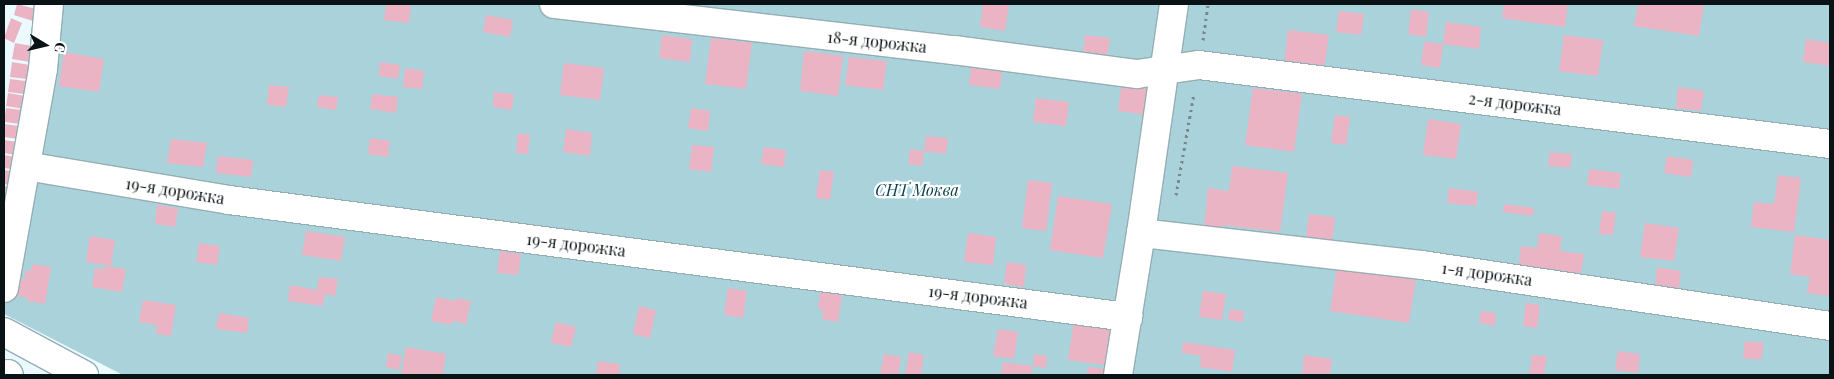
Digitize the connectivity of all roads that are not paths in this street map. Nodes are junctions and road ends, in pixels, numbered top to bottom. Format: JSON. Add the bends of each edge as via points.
{"nodes":[{"id":1,"x":49,"y":4,"type":"edge"},
{"id":2,"x":554,"y":4,"type":"edge"},
{"id":3,"x":1174,"y":4,"type":"edge"},
{"id":4,"x":1199,"y":65,"type":"joint"},
{"id":5,"x":1164,"y":71,"type":"junction"},
{"id":6,"x":1830,"y":144,"type":"edge"},
{"id":7,"x":26,"y":166,"type":"junction"},
{"id":8,"x":1141,"y":233,"type":"junction"},
{"id":9,"x":4,"y":288,"type":"edge"},
{"id":10,"x":1128,"y":316,"type":"junction"},
{"id":11,"x":1830,"y":326,"type":"edge"},
{"id":12,"x":4,"y":332,"type":"edge"},
{"id":13,"x":84,"y":375,"type":"edge"},
{"id":14,"x":1118,"y":375,"type":"edge"}],
"edges":[{"from":1,"to":7,"type":"street","via":[[43,69]]},
{"from":2,"to":5,"type":"street","name":"18-я дорожка","via":[[1137,74]]},
{"from":3,"to":5,"type":"street"},
{"from":4,"to":5,"type":"street","name":"18-я дорожка"},
{"from":4,"to":6,"type":"street","name":"2-я дорожка"},
{"from":5,"to":8,"type":"street"},
{"from":7,"to":9,"type":"street"},
{"from":7,"to":10,"type":"street","name":"19-я дорожка","via":[[229,200]]},
{"from":8,"to":10,"type":"street"},
{"from":8,"to":11,"type":"street","name":"1-я дорожка","via":[[1422,265]]},
{"from":10,"to":14,"type":"street"},
{"from":12,"to":13,"type":"street"}]}
